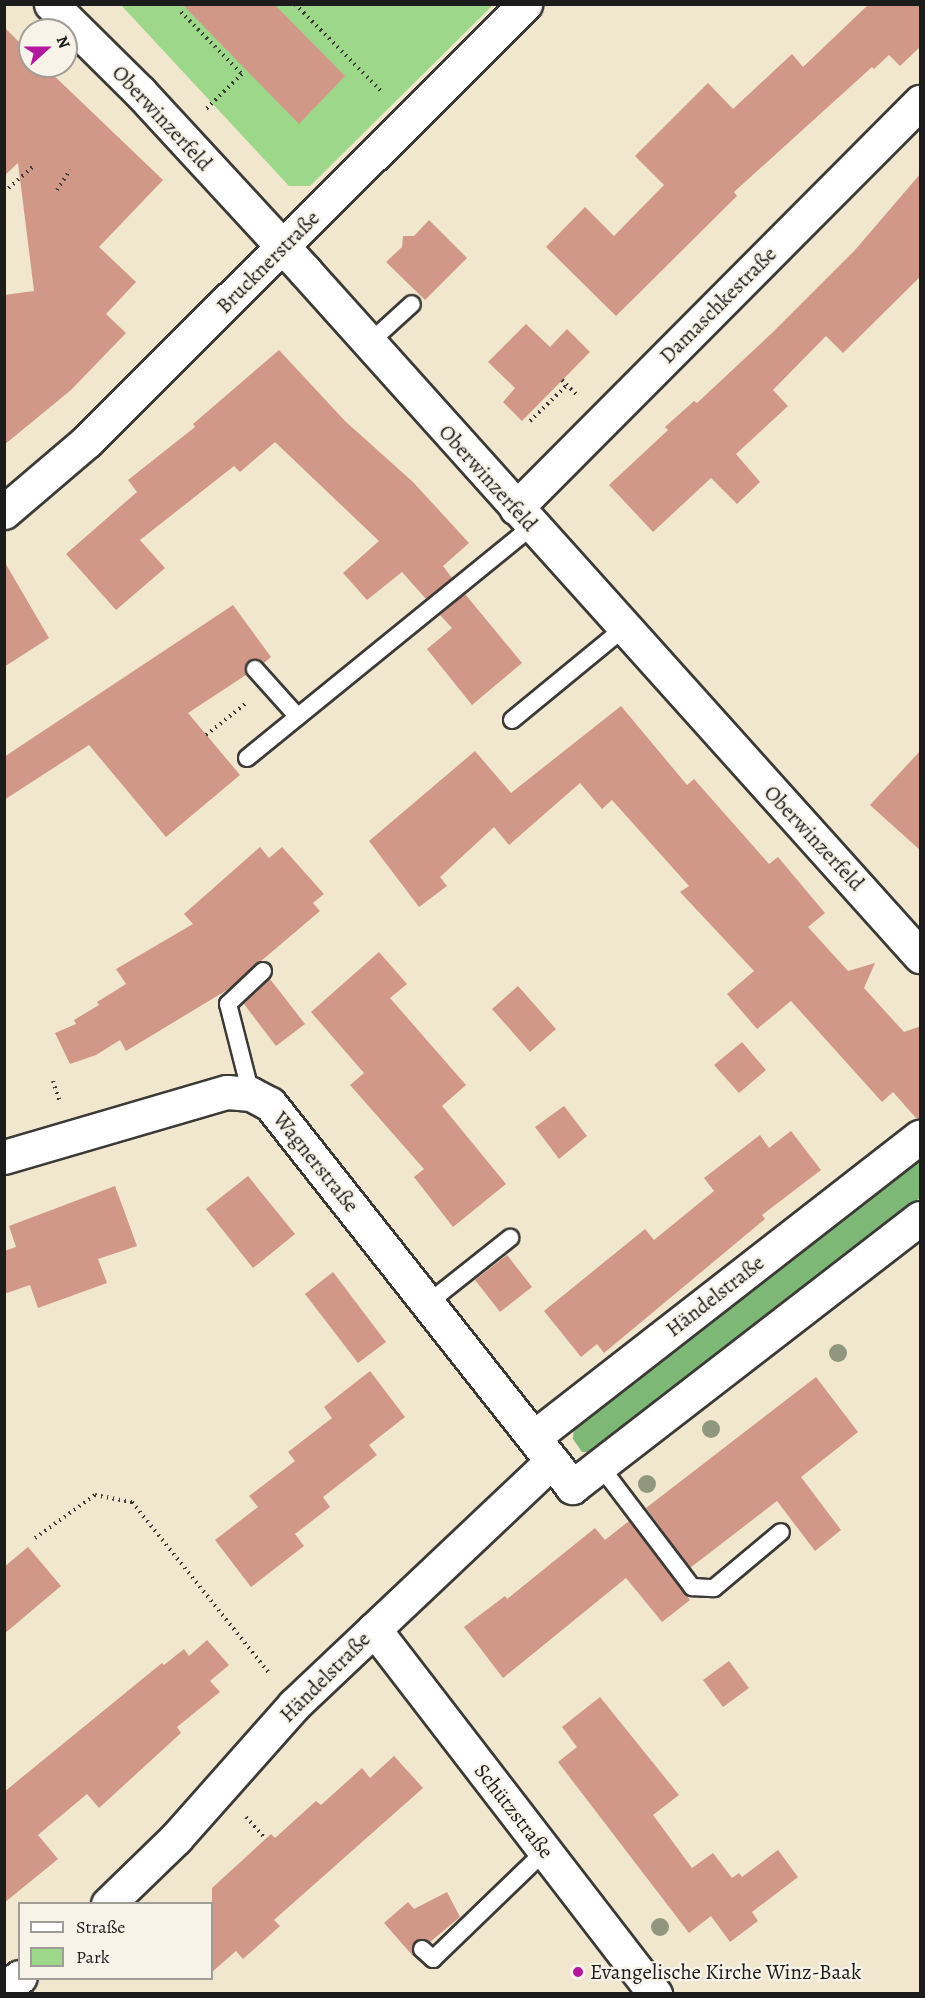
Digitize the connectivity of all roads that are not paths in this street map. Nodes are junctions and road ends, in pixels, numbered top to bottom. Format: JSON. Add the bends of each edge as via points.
{"nodes":[{"id":1,"x":51,"y":4,"type":"edge"},
{"id":2,"x":525,"y":4,"type":"edge"},
{"id":3,"x":921,"y":102,"type":"edge"},
{"id":4,"x":281,"y":248,"type":"junction"},
{"id":5,"x":412,"y":304,"type":"dead end"},
{"id":6,"x":368,"y":344,"type":"junction"},
{"id":7,"x":4,"y":512,"type":"edge"},
{"id":8,"x":524,"y":517,"type":"junction"},
{"id":9,"x":624,"y":628,"type":"junction"},
{"id":10,"x":255,"y":669,"type":"dead end"},
{"id":11,"x":298,"y":717,"type":"junction"},
{"id":12,"x":512,"y":720,"type":"dead end"},
{"id":13,"x":247,"y":758,"type":"dead end"},
{"id":14,"x":917,"y":942,"type":"edge"},
{"id":15,"x":263,"y":971,"type":"dead end"},
{"id":16,"x":250,"y":1094,"type":"junction"},
{"id":17,"x":921,"y":1136,"type":"edge"},
{"id":18,"x":4,"y":1157,"type":"edge"},
{"id":19,"x":921,"y":1218,"type":"edge"},
{"id":20,"x":510,"y":1238,"type":"dead end"},
{"id":21,"x":428,"y":1303,"type":"junction"},
{"id":22,"x":543,"y":1449,"type":"junction"},
{"id":23,"x":601,"y":1467,"type":"junction"},
{"id":24,"x":781,"y":1532,"type":"dead end"},
{"id":25,"x":374,"y":1629,"type":"junction"},
{"id":26,"x":545,"y":1851,"type":"junction"},
{"id":27,"x":110,"y":1902,"type":"edge"},
{"id":28,"x":422,"y":1949,"type":"dead end"},
{"id":29,"x":18,"y":1978,"type":"edge"},
{"id":30,"x":4,"y":1988,"type":"edge"},
{"id":31,"x":655,"y":1994,"type":"edge"}],
"edges":[{"from":1,"to":4,"type":"street","name":"Oberwinzerfeld","via":[[180,135]]},
{"from":2,"to":4,"type":"street","name":"Brucknerstraße"},
{"from":3,"to":8,"type":"street","name":"Damaschkestraße"},
{"from":4,"to":6,"type":"street","name":"Oberwinzerfeld"},
{"from":4,"to":7,"type":"street","name":"Brucknerstraße","via":[[87,441]]},
{"from":5,"to":6,"type":"lane"},
{"from":6,"to":8,"type":"street","name":"Oberwinzerfeld"},
{"from":8,"to":9,"type":"street","name":"Oberwinzerfeld"},
{"from":8,"to":11,"type":"lane"},
{"from":9,"to":12,"type":"lane"},
{"from":9,"to":14,"type":"street","name":"Oberwinzerfeld"},
{"from":10,"to":11,"type":"lane"},
{"from":11,"to":13,"type":"lane"},
{"from":15,"to":16,"type":"lane","via":[[228,1004]]},
{"from":16,"to":18,"type":"street","via":[[227,1092],[204,1097]]},
{"from":16,"to":21,"type":"street","name":"Wagnerstraße","via":[[270,1104],[287,1123]]},
{"from":17,"to":22,"type":"street","name":"Händelstraße"},
{"from":19,"to":23,"type":"street"},
{"from":20,"to":21,"type":"lane"},
{"from":21,"to":22,"type":"street","name":"Wagnerstraße"},
{"from":22,"to":23,"type":"street","via":[[572,1487]]},
{"from":22,"to":25,"type":"street","name":"Händelstraße"},
{"from":23,"to":24,"type":"lane","via":[[693,1587],[714,1588]]},
{"from":25,"to":26,"type":"street","name":"Schützstraße"},
{"from":25,"to":27,"type":"street","name":"Händelstraße","via":[[294,1705],[168,1846]]},
{"from":26,"to":28,"type":"lane","via":[[433,1959]]},
{"from":26,"to":31,"type":"street","name":"Schützstraße"},
{"from":29,"to":30,"type":"street"}]}
